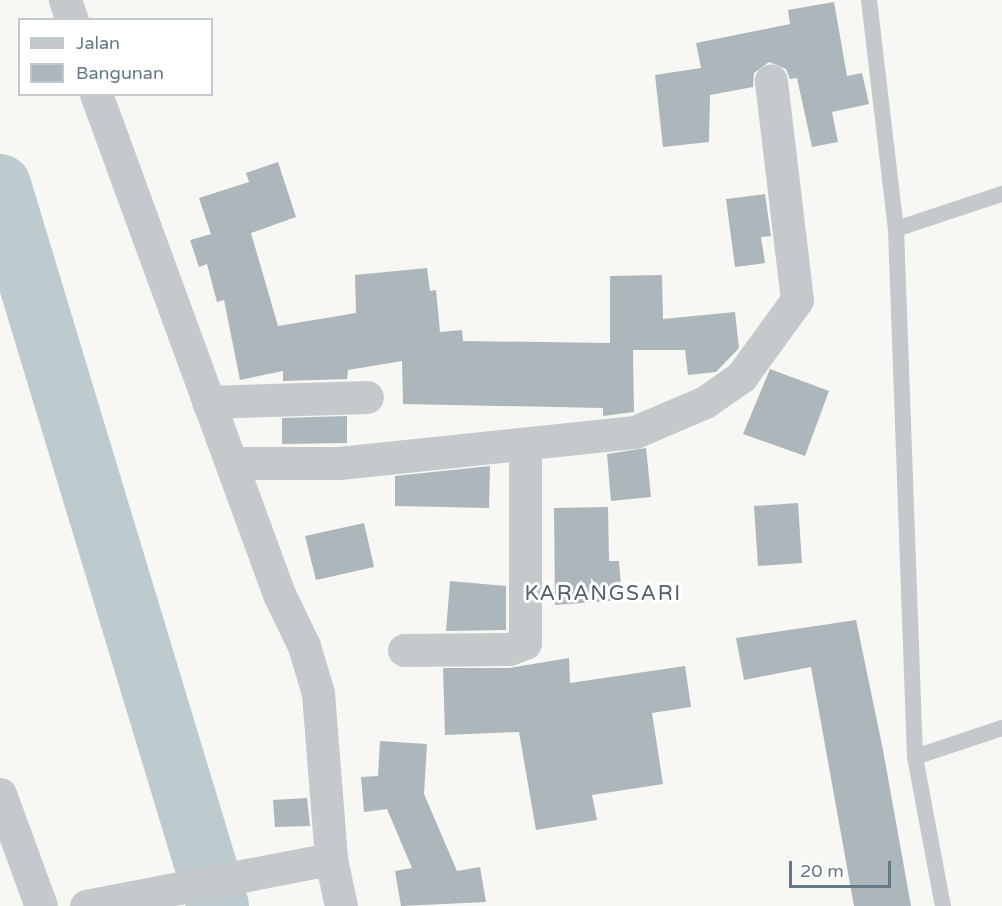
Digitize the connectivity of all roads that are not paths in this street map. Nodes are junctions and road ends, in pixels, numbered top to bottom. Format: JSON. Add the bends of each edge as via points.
{"nodes":[{"id":1,"x":65,"y":0,"type":"edge"},
{"id":2,"x":869,"y":0,"type":"edge"},
{"id":3,"x":71,"y":18,"type":"edge"},
{"id":4,"x":771,"y":81,"type":"dead end"},
{"id":5,"x":97,"y":96,"type":"edge"},
{"id":6,"x":1002,"y":194,"type":"edge"},
{"id":7,"x":896,"y":229,"type":"junction"},
{"id":8,"x":367,"y":397,"type":"dead end"},
{"id":9,"x":208,"y":402,"type":"junction"},
{"id":10,"x":525,"y":447,"type":"junction"},
{"id":11,"x":232,"y":463,"type":"junction"},
{"id":12,"x":404,"y":650,"type":"dead end"},
{"id":13,"x":1002,"y":728,"type":"edge"},
{"id":14,"x":915,"y":757,"type":"junction"},
{"id":15,"x":0,"y":794,"type":"edge"},
{"id":16,"x":331,"y":859,"type":"junction"},
{"id":17,"x":41,"y":906,"type":"edge"},
{"id":18,"x":86,"y":906,"type":"edge"},
{"id":19,"x":341,"y":906,"type":"edge"},
{"id":20,"x":943,"y":906,"type":"edge"}],
"edges":[{"from":1,"to":3,"type":"street"},
{"from":2,"to":7,"type":"lane"},
{"from":4,"to":10,"type":"street","via":[[796,291],[789,315],[741,377],[705,402],[635,432]]},
{"from":5,"to":9,"type":"street"},
{"from":6,"to":7,"type":"lane"},
{"from":7,"to":14,"type":"lane"},
{"from":8,"to":9,"type":"street"},
{"from":9,"to":11,"type":"street"},
{"from":10,"to":11,"type":"street","via":[[339,463]]},
{"from":10,"to":12,"type":"street","via":[[525,643],[509,649]]},
{"from":11,"to":16,"type":"street","via":[[318,693]]},
{"from":13,"to":14,"type":"lane"},
{"from":14,"to":20,"type":"lane"},
{"from":15,"to":17,"type":"street"},
{"from":16,"to":18,"type":"street","via":[[271,867]]},
{"from":16,"to":19,"type":"street"}]}
